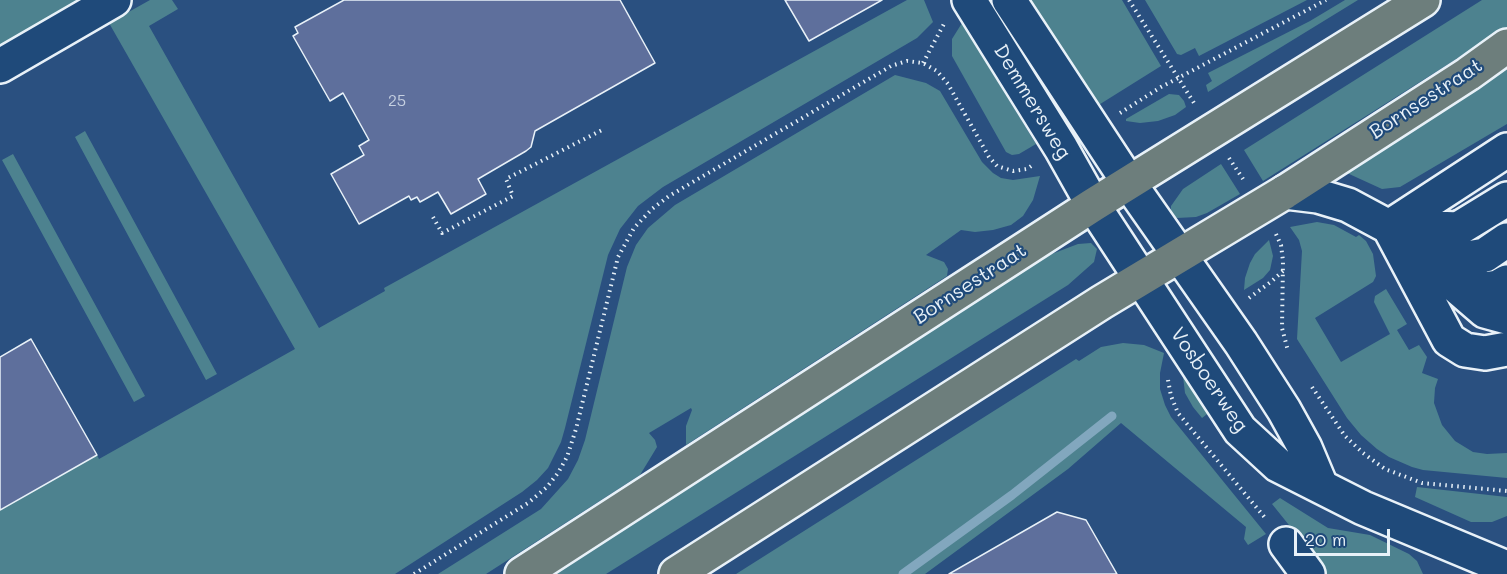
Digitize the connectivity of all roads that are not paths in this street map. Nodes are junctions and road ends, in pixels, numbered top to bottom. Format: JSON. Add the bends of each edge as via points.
{"nodes":[{"id":1,"x":114,"y":0,"type":"edge"},
{"id":2,"x":1009,"y":0,"type":"edge"},
{"id":3,"x":1422,"y":0,"type":"edge"},
{"id":4,"x":958,"y":10,"type":"edge"},
{"id":5,"x":71,"y":11,"type":"edge"},
{"id":6,"x":1507,"y":46,"type":"edge"},
{"id":7,"x":0,"y":66,"type":"edge"},
{"id":8,"x":1507,"y":150,"type":"edge"},
{"id":9,"x":1129,"y":183,"type":"junction"},
{"id":10,"x":1272,"y":199,"type":"junction"},
{"id":11,"x":1507,"y":199,"type":"edge"},
{"id":12,"x":1093,"y":205,"type":"junction"},
{"id":13,"x":1389,"y":226,"type":"junction"},
{"id":14,"x":1507,"y":240,"type":"edge"},
{"id":15,"x":1180,"y":254,"type":"junction"},
{"id":16,"x":1141,"y":278,"type":"junction"},
{"id":17,"x":1507,"y":282,"type":"edge"},
{"id":18,"x":1507,"y":316,"type":"edge"},
{"id":19,"x":1507,"y":350,"type":"edge"},
{"id":20,"x":1321,"y":486,"type":"junction"},
{"id":21,"x":1286,"y":544,"type":"dead end"},
{"id":22,"x":1466,"y":563,"type":"edge"},
{"id":23,"x":1507,"y":568,"type":"edge"},
{"id":24,"x":522,"y":574,"type":"edge"},
{"id":25,"x":676,"y":574,"type":"edge"},
{"id":26,"x":1308,"y":574,"type":"edge"}],
"edges":[{"from":1,"to":5,"type":"street"},
{"from":2,"to":9,"type":"street","name":"Demmersweg"},
{"from":3,"to":9,"type":"main road","name":"Bornsestraat"},
{"from":4,"to":12,"type":"street","name":"Demmersweg","via":[[1061,148]]},
{"from":5,"to":7,"type":"street"},
{"from":6,"to":10,"type":"main road","name":"Bornsestraat"},
{"from":8,"to":13,"type":"street"},
{"from":9,"to":12,"type":"main road","name":"Bornsestraat"},
{"from":9,"to":15,"type":"street","name":"Demmersweg"},
{"from":10,"to":13,"type":"street","via":[[1318,196],[1348,205]]},
{"from":10,"to":15,"type":"main road","name":"Bornsestraat"},
{"from":11,"to":13,"type":"street","via":[[1458,229]]},
{"from":12,"to":16,"type":"street","name":"Demmersweg"},
{"from":12,"to":24,"type":"main road","name":"Bornsestraat"},
{"from":13,"to":14,"type":"street","via":[[1468,258],[1485,255]]},
{"from":13,"to":17,"type":"street","via":[[1483,289]]},
{"from":13,"to":18,"type":"street","via":[[1485,311]]},
{"from":13,"to":19,"type":"street","via":[[1449,340],[1465,350]]},
{"from":15,"to":16,"type":"main road","name":"Bornsestraat"},
{"from":15,"to":20,"type":"street","via":[[1284,410]]},
{"from":16,"to":20,"type":"street","name":"Vosboerweg","via":[[1240,430],[1278,465]]},
{"from":16,"to":25,"type":"main road","name":"Bornsestraat"},
{"from":20,"to":22,"type":"street","name":"Vosboerweg"},
{"from":21,"to":26,"type":"street"},
{"from":22,"to":23,"type":"street","name":"Vosboerweg"}]}
